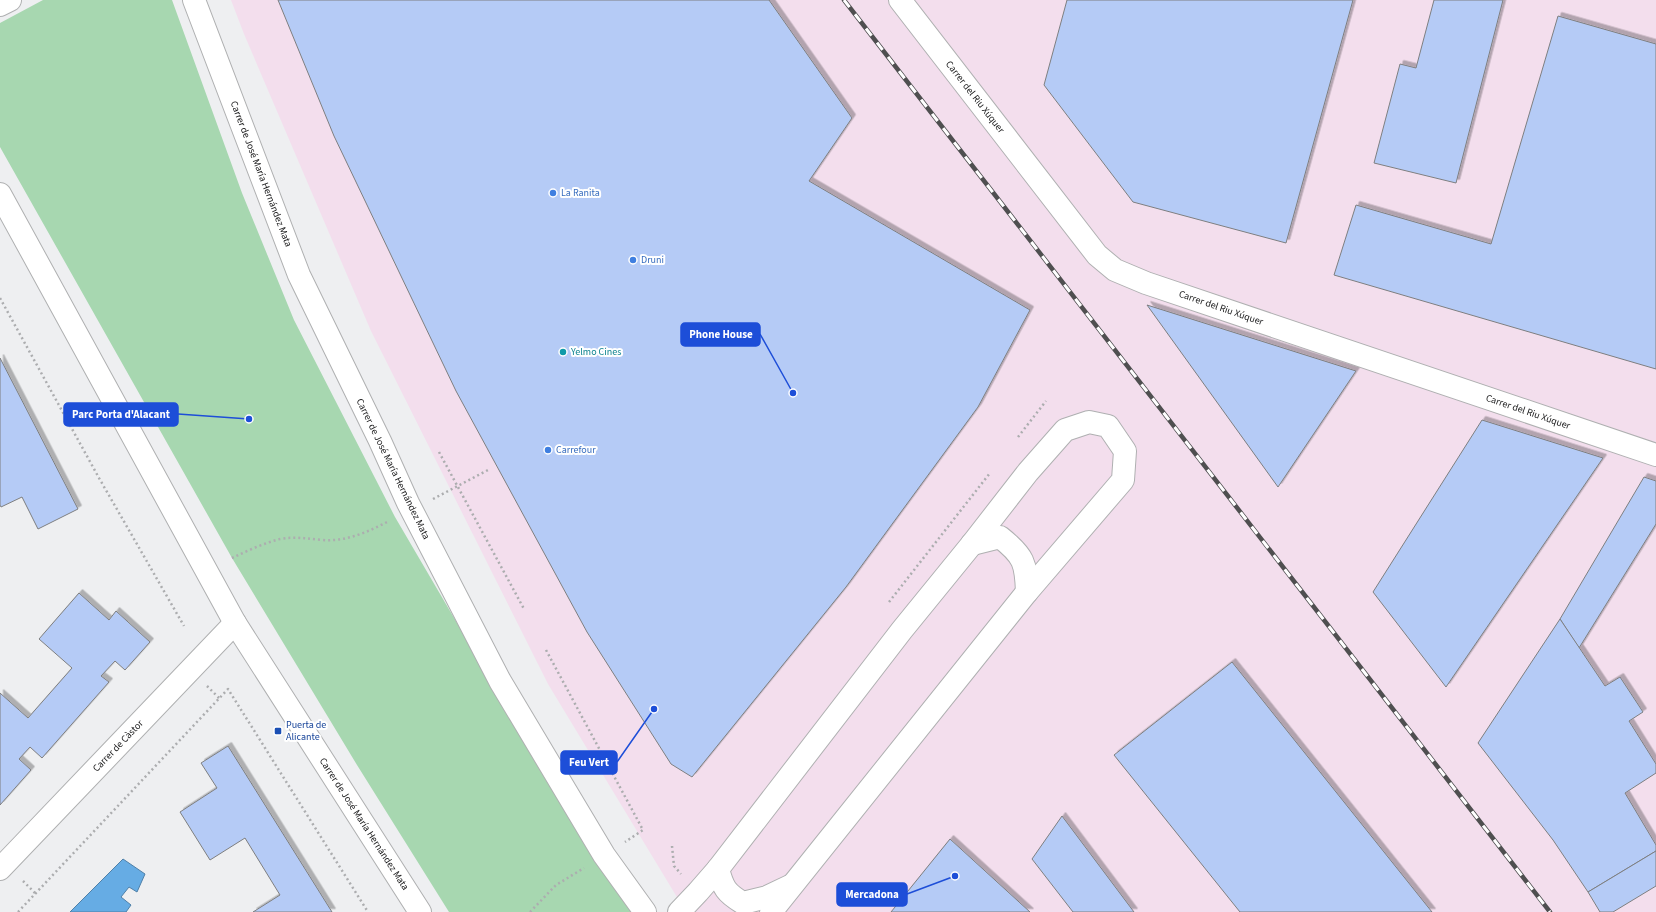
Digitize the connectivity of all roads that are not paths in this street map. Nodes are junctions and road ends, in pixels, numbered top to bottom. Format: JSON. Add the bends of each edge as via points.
{"nodes":[{"id":1,"x":10,"y":0,"type":"edge"},
{"id":2,"x":194,"y":0,"type":"edge"},
{"id":3,"x":900,"y":0,"type":"edge"},
{"id":4,"x":0,"y":5,"type":"edge"},
{"id":5,"x":0,"y":194,"type":"edge"},
{"id":6,"x":1656,"y":455,"type":"edge"},
{"id":7,"x":972,"y":544,"type":"junction"},
{"id":8,"x":1027,"y":592,"type":"junction"},
{"id":9,"x":235,"y":623,"type":"junction"},
{"id":10,"x":718,"y":869,"type":"junction"},
{"id":11,"x":10,"y":873,"type":"edge"},
{"id":12,"x":792,"y":885,"type":"junction"},
{"id":13,"x":420,"y":912,"type":"edge"},
{"id":14,"x":645,"y":912,"type":"edge"},
{"id":15,"x":679,"y":912,"type":"edge"},
{"id":16,"x":770,"y":912,"type":"edge"}],
"edges":[{"from":1,"to":4,"type":"street"},
{"from":2,"to":14,"type":"street","name":"Carrer de José María Hernández Mata","via":[[299,275],[412,510],[500,681],[604,855]]},
{"from":3,"to":6,"type":"street","name":"Carrer del Riu Xúquer","via":[[1097,255],[1115,270]]},
{"from":5,"to":9,"type":"street","name":"Carrer de José María Hernández Mata"},
{"from":7,"to":8,"type":"street","via":[[1000,537],[1015,549],[1026,568]]},
{"from":7,"to":8,"type":"street","via":[[1028,472],[1065,430],[1088,422],[1108,426],[1125,451],[1123,480]]},
{"from":7,"to":10,"type":"street","via":[[902,630]]},
{"from":8,"to":12,"type":"street"},
{"from":9,"to":11,"type":"street","name":"Carrer de Càstor"},
{"from":9,"to":13,"type":"street","name":"Carrer de José María Hernández Mata"},
{"from":10,"to":12,"type":"street","via":[[722,883],[730,895],[743,903],[767,897]]},
{"from":10,"to":15,"type":"street"},
{"from":12,"to":16,"type":"street"}]}
